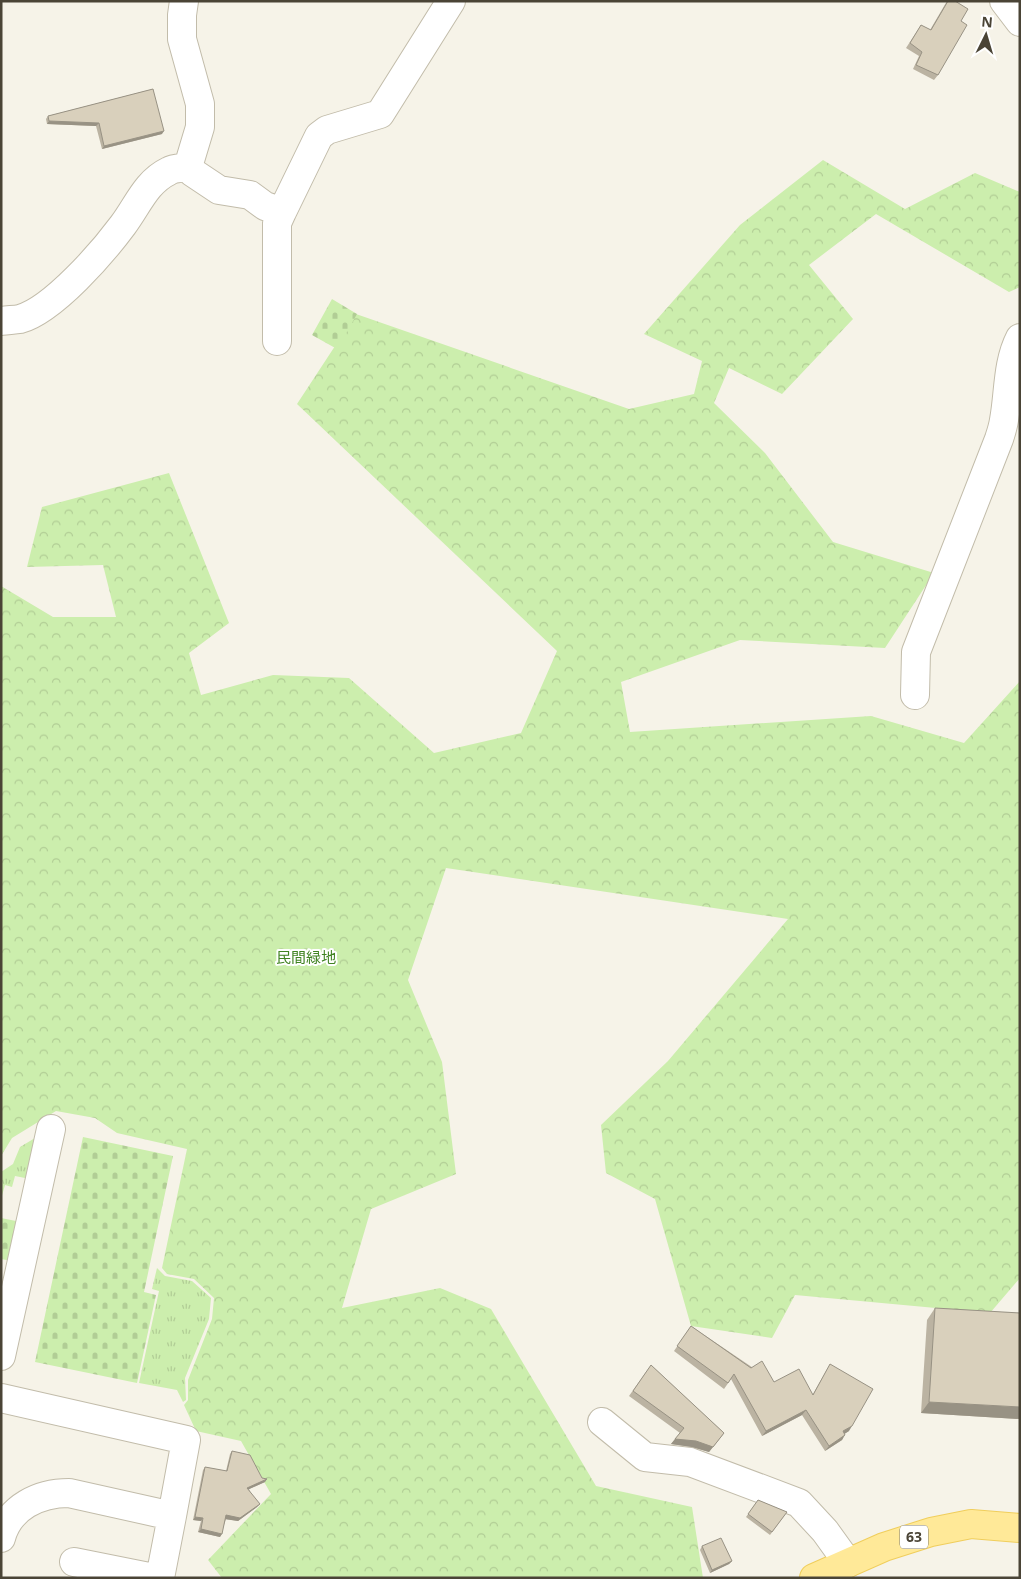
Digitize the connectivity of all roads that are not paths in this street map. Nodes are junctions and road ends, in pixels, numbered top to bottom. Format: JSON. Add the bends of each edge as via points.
{"nodes":[{"id":1,"x":184,"y":1,"type":"edge"},
{"id":2,"x":451,"y":1,"type":"edge"},
{"id":3,"x":1004,"y":1,"type":"edge"},
{"id":4,"x":1020,"y":22,"type":"edge"},
{"id":5,"x":188,"y":167,"type":"junction"},
{"id":6,"x":282,"y":212,"type":"junction"},
{"id":7,"x":1,"y":320,"type":"edge"},
{"id":8,"x":1020,"y":338,"type":"edge"},
{"id":9,"x":277,"y":341,"type":"dead end"},
{"id":10,"x":915,"y":695,"type":"dead end"},
{"id":11,"x":51,"y":1129,"type":"dead end"},
{"id":12,"x":1,"y":1356,"type":"edge"},
{"id":13,"x":1,"y":1398,"type":"edge"},
{"id":14,"x":602,"y":1422,"type":"dead end"},
{"id":15,"x":172,"y":1516,"type":"junction"},
{"id":16,"x":1020,"y":1528,"type":"edge"},
{"id":17,"x":1,"y":1538,"type":"edge"},
{"id":18,"x":74,"y":1562,"type":"dead end"},
{"id":19,"x":848,"y":1563,"type":"junction"},
{"id":20,"x":154,"y":1578,"type":"edge"},
{"id":21,"x":160,"y":1578,"type":"edge"},
{"id":22,"x":814,"y":1578,"type":"edge"}],
"edges":[{"from":1,"to":5,"type":"street","via":[[182,39],[200,104],[200,127]]},
{"from":2,"to":6,"type":"street","via":[[380,114],[327,130],[320,136]]},
{"from":3,"to":4,"type":"street"},
{"from":5,"to":6,"type":"street","via":[[219,190],[250,195],[265,206]]},
{"from":5,"to":7,"type":"street","via":[[170,170],[152,182],[123,226],[52,302],[33,314]]},
{"from":6,"to":9,"type":"street","via":[[277,223]]},
{"from":8,"to":10,"type":"street","via":[[1011,364],[999,439],[916,652]]},
{"from":11,"to":12,"type":"street"},
{"from":13,"to":15,"type":"street","via":[[186,1440]]},
{"from":14,"to":19,"type":"street","via":[[645,1457],[690,1462],[799,1503]]},
{"from":15,"to":17,"type":"street","via":[[55,1493],[18,1509],[4,1527]]},
{"from":15,"to":21,"type":"street"},
{"from":16,"to":19,"type":"main road","number":"63","via":[[971,1524],[931,1532]]},
{"from":18,"to":20,"type":"street"},
{"from":19,"to":22,"type":"main road","number":"63"}]}
